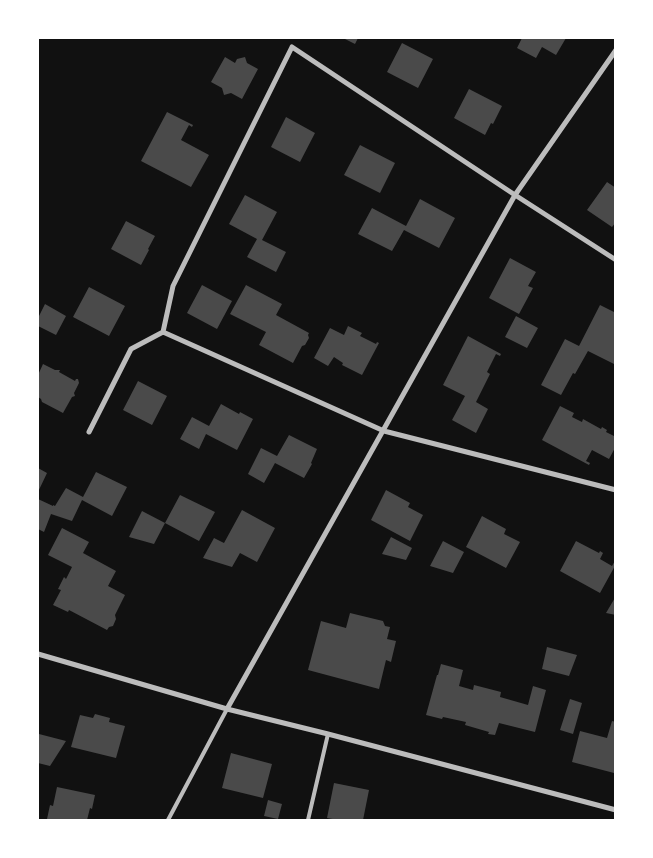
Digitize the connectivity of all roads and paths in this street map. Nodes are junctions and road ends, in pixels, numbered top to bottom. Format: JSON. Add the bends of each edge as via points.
{"nodes":[{"id":1,"x":616,"y":50,"type":"edge"},
{"id":2,"x":515,"y":195,"type":"junction"},
{"id":3,"x":616,"y":260,"type":"edge"},
{"id":4,"x":163,"y":332,"type":"junction"},
{"id":5,"x":384,"y":431,"type":"junction"},
{"id":6,"x":89,"y":432,"type":"dead end"},
{"id":7,"x":616,"y":490,"type":"edge"},
{"id":8,"x":38,"y":654,"type":"edge"},
{"id":9,"x":228,"y":709,"type":"junction"},
{"id":10,"x":328,"y":734,"type":"junction"},
{"id":11,"x":616,"y":810,"type":"edge"},
{"id":12,"x":168,"y":820,"type":"edge"},
{"id":13,"x":308,"y":820,"type":"edge"}],
"edges":[{"from":1,"to":2,"type":"street"},
{"from":2,"to":3,"type":"street"},
{"from":2,"to":4,"type":"street","via":[[292,47],[173,286]]},
{"from":2,"to":5,"type":"street"},
{"from":4,"to":5,"type":"street"},
{"from":4,"to":6,"type":"street","via":[[131,349]]},
{"from":5,"to":7,"type":"street"},
{"from":5,"to":9,"type":"street"},
{"from":8,"to":9,"type":"street"},
{"from":9,"to":10,"type":"street"},
{"from":9,"to":12,"type":"lane"},
{"from":10,"to":11,"type":"street"},
{"from":10,"to":13,"type":"lane"}]}
